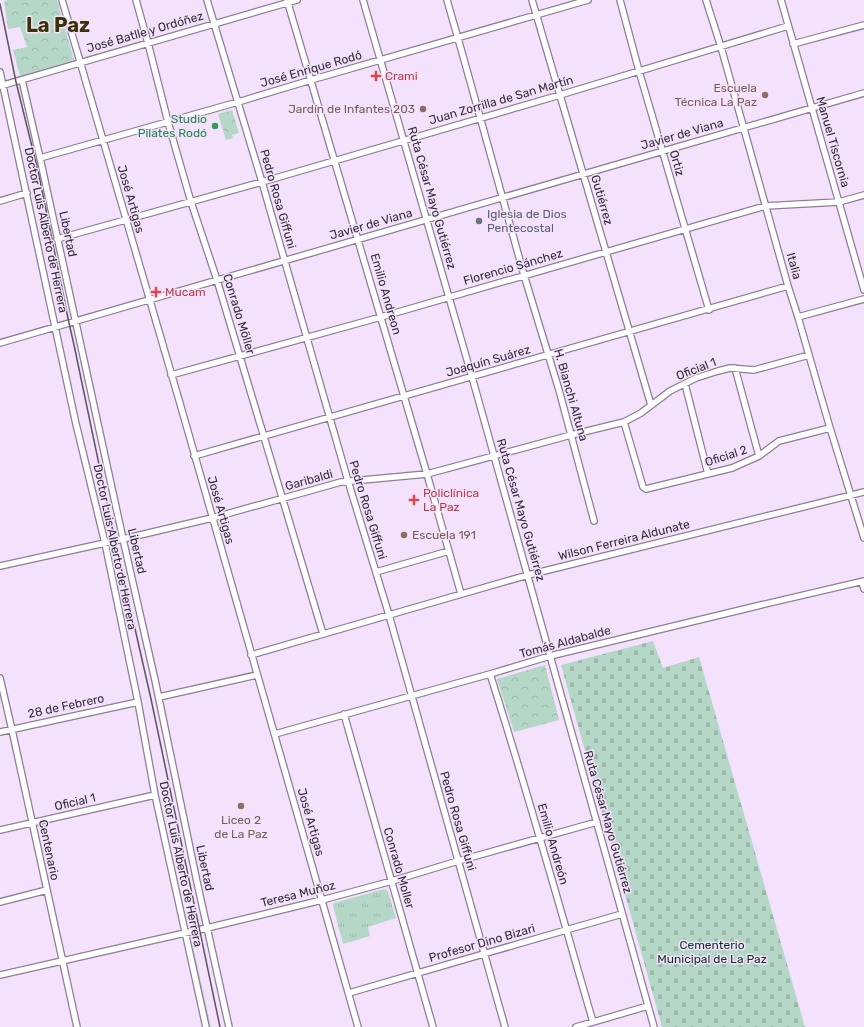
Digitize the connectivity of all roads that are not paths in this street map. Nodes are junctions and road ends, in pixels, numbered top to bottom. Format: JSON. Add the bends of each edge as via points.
{"nodes":[{"id":1,"x":62,"y":0,"type":"edge"},
{"id":2,"x":136,"y":0,"type":"edge"},
{"id":3,"x":207,"y":0,"type":"edge"},
{"id":4,"x":297,"y":0,"type":"edge"},
{"id":5,"x":362,"y":0,"type":"edge"},
{"id":6,"x":447,"y":0,"type":"edge"},
{"id":7,"x":532,"y":0,"type":"edge"},
{"id":8,"x":588,"y":0,"type":"edge"},
{"id":9,"x":620,"y":0,"type":"edge"},
{"id":10,"x":706,"y":0,"type":"edge"},
{"id":11,"x":781,"y":0,"type":"edge"},
{"id":12,"x":288,"y":1,"type":"edge"},
{"id":13,"x":536,"y":15,"type":"junction"},
{"id":14,"x":214,"y":24,"type":"junction"},
{"id":15,"x":864,"y":25,"type":"edge"},
{"id":16,"x":788,"y":26,"type":"junction"},
{"id":17,"x":458,"y":38,"type":"junction"},
{"id":18,"x":148,"y":43,"type":"junction"},
{"id":19,"x":793,"y":44,"type":"junction"},
{"id":20,"x":721,"y":47,"type":"junction"},
{"id":21,"x":380,"y":61,"type":"junction"},
{"id":22,"x":80,"y":62,"type":"junction"},
{"id":23,"x":639,"y":71,"type":"junction"},
{"id":24,"x":0,"y":72,"type":"edge"},
{"id":25,"x":22,"y":80,"type":"junction"},
{"id":26,"x":311,"y":80,"type":"junction"},
{"id":27,"x":2,"y":85,"type":"edge"},
{"id":28,"x":864,"y":93,"type":"edge"},
{"id":29,"x":560,"y":95,"type":"junction"},
{"id":30,"x":238,"y":102,"type":"junction"},
{"id":31,"x":812,"y":108,"type":"junction"},
{"id":32,"x":480,"y":118,"type":"junction"},
{"id":33,"x":168,"y":122,"type":"junction"},
{"id":34,"x":743,"y":128,"type":"junction"},
{"id":35,"x":103,"y":140,"type":"junction"},
{"id":36,"x":404,"y":140,"type":"junction"},
{"id":37,"x":662,"y":151,"type":"junction"},
{"id":38,"x":40,"y":158,"type":"junction"},
{"id":39,"x":335,"y":160,"type":"junction"},
{"id":40,"x":583,"y":174,"type":"junction"},
{"id":41,"x":262,"y":182,"type":"junction"},
{"id":42,"x":26,"y":193,"type":"junction"},
{"id":43,"x":864,"y":195,"type":"edge"},
{"id":44,"x":502,"y":198,"type":"junction"},
{"id":45,"x":0,"y":201,"type":"edge"},
{"id":46,"x":191,"y":202,"type":"junction"},
{"id":47,"x":839,"y":202,"type":"junction"},
{"id":48,"x":765,"y":206,"type":"junction"},
{"id":49,"x":126,"y":220,"type":"junction"},
{"id":50,"x":427,"y":220,"type":"junction"},
{"id":51,"x":685,"y":229,"type":"junction"},
{"id":52,"x":57,"y":239,"type":"junction"},
{"id":53,"x":358,"y":239,"type":"junction"},
{"id":54,"x":606,"y":252,"type":"junction"},
{"id":55,"x":284,"y":261,"type":"junction"},
{"id":56,"x":524,"y":275,"type":"junction"},
{"id":57,"x":217,"y":280,"type":"junction"},
{"id":58,"x":788,"y":286,"type":"junction"},
{"id":59,"x":864,"y":290,"type":"edge"},
{"id":60,"x":450,"y":297,"type":"junction"},
{"id":61,"x":149,"y":299,"type":"junction"},
{"id":62,"x":864,"y":299,"type":"edge"},
{"id":63,"x":709,"y":310,"type":"junction"},
{"id":64,"x":381,"y":317,"type":"junction"},
{"id":65,"x":798,"y":317,"type":"junction"},
{"id":66,"x":76,"y":321,"type":"junction"},
{"id":67,"x":56,"y":326,"type":"junction"},
{"id":68,"x":629,"y":332,"type":"junction"},
{"id":69,"x":307,"y":338,"type":"junction"},
{"id":70,"x":0,"y":343,"type":"edge"},
{"id":71,"x":548,"y":355,"type":"junction"},
{"id":72,"x":809,"y":355,"type":"junction"},
{"id":73,"x":240,"y":356,"type":"junction"},
{"id":74,"x":734,"y":368,"type":"junction"},
{"id":75,"x":171,"y":375,"type":"junction"},
{"id":76,"x":472,"y":377,"type":"junction"},
{"id":77,"x":685,"y":384,"type":"junction"},
{"id":78,"x":404,"y":396,"type":"junction"},
{"id":79,"x":651,"y":406,"type":"junction"},
{"id":80,"x":329,"y":417,"type":"junction"},
{"id":81,"x":624,"y":422,"type":"junction"},
{"id":82,"x":830,"y":428,"type":"junction"},
{"id":83,"x":571,"y":435,"type":"junction"},
{"id":84,"x":264,"y":436,"type":"junction"},
{"id":85,"x":194,"y":456,"type":"junction"},
{"id":86,"x":494,"y":456,"type":"junction"},
{"id":87,"x":759,"y":456,"type":"junction"},
{"id":88,"x":427,"y":474,"type":"junction"},
{"id":89,"x":708,"y":474,"type":"junction"},
{"id":90,"x":348,"y":481,"type":"junction"},
{"id":91,"x":864,"y":492,"type":"edge"},
{"id":92,"x":851,"y":495,"type":"junction"},
{"id":93,"x":282,"y":499,"type":"junction"},
{"id":94,"x":212,"y":518,"type":"junction"},
{"id":95,"x":594,"y":521,"type":"dead end"},
{"id":96,"x":864,"y":538,"type":"edge"},
{"id":97,"x":123,"y":539,"type":"junction"},
{"id":98,"x":105,"y":543,"type":"junction"},
{"id":99,"x":448,"y":551,"type":"junction"},
{"id":100,"x":0,"y":566,"type":"edge"},
{"id":101,"x":376,"y":572,"type":"junction"},
{"id":102,"x":528,"y":575,"type":"junction"},
{"id":103,"x":863,"y":582,"type":"edge"},
{"id":104,"x":864,"y":589,"type":"edge"},
{"id":105,"x":461,"y":594,"type":"junction"},
{"id":106,"x":389,"y":614,"type":"junction"},
{"id":107,"x":323,"y":634,"type":"junction"},
{"id":108,"x":252,"y":655,"type":"junction"},
{"id":109,"x":550,"y":656,"type":"junction"},
{"id":110,"x":490,"y":674,"type":"junction"},
{"id":111,"x":257,"y":675,"type":"junction"},
{"id":112,"x":0,"y":678,"type":"edge"},
{"id":113,"x":412,"y":695,"type":"junction"},
{"id":114,"x":159,"y":697,"type":"junction"},
{"id":115,"x":138,"y":702,"type":"junction"},
{"id":116,"x":344,"y":714,"type":"junction"},
{"id":117,"x":12,"y":730,"type":"junction"},
{"id":118,"x":0,"y":732,"type":"edge"},
{"id":119,"x":275,"y":734,"type":"junction"},
{"id":120,"x":155,"y":795,"type":"junction"},
{"id":121,"x":597,"y":822,"type":"junction"},
{"id":122,"x":32,"y":823,"type":"junction"},
{"id":123,"x":0,"y":830,"type":"edge"},
{"id":124,"x":540,"y":837,"type":"junction"},
{"id":125,"x":458,"y":861,"type":"junction"},
{"id":126,"x":392,"y":881,"type":"junction"},
{"id":127,"x":47,"y":890,"type":"junction"},
{"id":128,"x":322,"y":900,"type":"junction"},
{"id":129,"x":0,"y":902,"type":"edge"},
{"id":130,"x":622,"y":914,"type":"junction"},
{"id":131,"x":207,"y":928,"type":"junction"},
{"id":132,"x":566,"y":930,"type":"junction"},
{"id":133,"x":184,"y":933,"type":"junction"},
{"id":134,"x":484,"y":954,"type":"junction"},
{"id":135,"x":62,"y":960,"type":"junction"},
{"id":136,"x":418,"y":973,"type":"junction"},
{"id":137,"x":0,"y":975,"type":"edge"},
{"id":138,"x":349,"y":993,"type":"junction"},
{"id":139,"x":648,"y":1006,"type":"junction"},
{"id":140,"x":593,"y":1022,"type":"junction"},
{"id":141,"x":77,"y":1027,"type":"edge"},
{"id":142,"x":206,"y":1027,"type":"edge"},
{"id":143,"x":229,"y":1027,"type":"edge"},
{"id":144,"x":358,"y":1027,"type":"edge"},
{"id":145,"x":433,"y":1027,"type":"edge"},
{"id":146,"x":505,"y":1027,"type":"edge"},
{"id":147,"x":576,"y":1027,"type":"edge"},
{"id":148,"x":654,"y":1027,"type":"edge"}],
"edges":[{"from":1,"to":22,"type":"street","name":"José Artigas"},
{"from":2,"to":18,"type":"street","name":"Conrado Möller"},
{"from":3,"to":14,"type":"street","name":"Pedro Rosa Giffuni"},
{"from":4,"to":12,"type":"street","name":"José Batlle y Ordóñez"},
{"from":5,"to":21,"type":"street","name":"Ruta César Mayo Gutiérrez"},
{"from":6,"to":17,"type":"street","name":"H. Bianchi Altuna"},
{"from":7,"to":13,"type":"street","name":"Gutiérrez"},
{"from":8,"to":13,"type":"street","name":"José Enrique Rodó"},
{"from":9,"to":23,"type":"street","name":"Ortiz"},
{"from":10,"to":20,"type":"street","name":"Italia"},
{"from":11,"to":16,"type":"street","name":"Manuel Tiscornia"},
{"from":12,"to":14,"type":"street","name":"José Batlle y Ordóñez"},
{"from":12,"to":26,"type":"street","name":"Emilio Andreon"},
{"from":13,"to":17,"type":"street","name":"José Enrique Rodó"},
{"from":13,"to":29,"type":"street","name":"Gutiérrez"},
{"from":14,"to":18,"type":"street","name":"José Batlle y Ordóñez"},
{"from":14,"to":30,"type":"street","name":"Pedro Rosa Giffuni"},
{"from":15,"to":19,"type":"street"},
{"from":16,"to":19,"type":"street","name":"Manuel Tiscornia"},
{"from":16,"to":20,"type":"street","name":"Juan Zorrilla de San Martín"},
{"from":17,"to":21,"type":"street","name":"José Enrique Rodó"},
{"from":17,"to":32,"type":"street","name":"H. Bianchi Altuna"},
{"from":18,"to":22,"type":"street","name":"José Batlle y Ordóñez"},
{"from":18,"to":33,"type":"street","name":"Conrado Möller"},
{"from":19,"to":31,"type":"street","name":"Manuel Tiscornia"},
{"from":20,"to":23,"type":"street","name":"Juan Zorrilla de San Martín"},
{"from":20,"to":34,"type":"street","name":"Italia"},
{"from":21,"to":26,"type":"street","name":"José Enrique Rodó"},
{"from":21,"to":36,"type":"street","name":"Ruta César Mayo Gutiérrez"},
{"from":22,"to":25,"type":"street","name":"José Batlle y Ordóñez"},
{"from":22,"to":35,"type":"street","name":"José Artigas"},
{"from":23,"to":29,"type":"street","name":"Juan Zorrilla de San Martín"},
{"from":23,"to":37,"type":"street","name":"Ortiz"},
{"from":24,"to":27,"type":"street","name":"Doctor Luis Alberto de Herrera"},
{"from":25,"to":27,"type":"street","name":"José Batlle y Ordóñez"},
{"from":25,"to":38,"type":"street","name":"Libertad"},
{"from":26,"to":30,"type":"street","name":"José Enrique Rodó"},
{"from":26,"to":39,"type":"street","name":"Emilio Andreon"},
{"from":27,"to":42,"type":"street","name":"Doctor Luis Alberto de Herrera"},
{"from":28,"to":31,"type":"street","name":"Javier de Viana"},
{"from":29,"to":32,"type":"street","name":"Juan Zorrilla de San Martín"},
{"from":29,"to":40,"type":"street","name":"Gutiérrez"},
{"from":30,"to":33,"type":"street","name":"José Enrique Rodó"},
{"from":30,"to":41,"type":"street","name":"Pedro Rosa Giffuni"},
{"from":31,"to":34,"type":"street","name":"Javier de Viana"},
{"from":31,"to":47,"type":"street","name":"Manuel Tiscornia"},
{"from":32,"to":36,"type":"street","name":"Juan Zorrilla de San Martín"},
{"from":32,"to":44,"type":"street","name":"H. Bianchi Altuna"},
{"from":33,"to":35,"type":"street","name":"José Enrique Rodó"},
{"from":33,"to":46,"type":"street","name":"Conrado Möller"},
{"from":34,"to":37,"type":"street","name":"Javier de Viana"},
{"from":34,"to":48,"type":"street","name":"Italia"},
{"from":35,"to":38,"type":"street","name":"José Enrique Rodó"},
{"from":35,"to":49,"type":"street","name":"José Artigas"},
{"from":36,"to":39,"type":"street","name":"Juan Zorrilla de San Martín"},
{"from":36,"to":50,"type":"street","name":"Ruta César Mayo Gutiérrez"},
{"from":37,"to":40,"type":"street","name":"Javier de Viana"},
{"from":37,"to":51,"type":"street","name":"Ortiz"},
{"from":38,"to":52,"type":"street","name":"Libertad"},
{"from":39,"to":41,"type":"street","name":"Juan Zorrilla de San Martín"},
{"from":39,"to":53,"type":"street","name":"Emilio Andreon"},
{"from":40,"to":44,"type":"street","name":"Javier de Viana"},
{"from":40,"to":54,"type":"street","name":"Gutiérrez"},
{"from":41,"to":46,"type":"street","name":"Juan Zorrilla de San Martín"},
{"from":41,"to":55,"type":"street","name":"Pedro Rosa Giffuni"},
{"from":42,"to":45,"type":"street"},
{"from":42,"to":67,"type":"street","name":"Doctor Luis Alberto de Herrera"},
{"from":43,"to":47,"type":"street","name":"Florencio Sánchez"},
{"from":44,"to":50,"type":"street","name":"Javier de Viana"},
{"from":44,"to":56,"type":"street","name":"H. Bianchi Altuna"},
{"from":46,"to":49,"type":"street","name":"Juan Zorrilla de San Martín"},
{"from":46,"to":57,"type":"street","name":"Conrado Möller"},
{"from":47,"to":48,"type":"street","name":"Florencio Sánchez"},
{"from":47,"to":59,"type":"street","name":"Manuel Tiscornia"},
{"from":48,"to":51,"type":"street","name":"Florencio Sánchez"},
{"from":48,"to":58,"type":"street","name":"Italia"},
{"from":49,"to":52,"type":"street","name":"Juan Zorrilla de San Martín"},
{"from":49,"to":61,"type":"street","name":"José Artigas"},
{"from":50,"to":53,"type":"street","name":"Javier de Viana"},
{"from":50,"to":60,"type":"street","name":"Ruta César Mayo Gutiérrez"},
{"from":51,"to":54,"type":"street","name":"Florencio Sánchez"},
{"from":51,"to":63,"type":"street","name":"Ortiz"},
{"from":52,"to":66,"type":"street","name":"Libertad"},
{"from":53,"to":55,"type":"street","name":"Javier de Viana"},
{"from":53,"to":64,"type":"street","name":"Emilio Andreon"},
{"from":54,"to":56,"type":"street","name":"Florencio Sánchez"},
{"from":54,"to":68,"type":"street","name":"Gutiérrez"},
{"from":55,"to":57,"type":"street","name":"Javier de Viana"},
{"from":55,"to":69,"type":"street","name":"Pedro Rosa Giffuni"},
{"from":56,"to":60,"type":"street","name":"Florencio Sánchez"},
{"from":56,"to":71,"type":"street","name":"H. Bianchi Altuna"},
{"from":57,"to":61,"type":"street","name":"Javier de Viana"},
{"from":57,"to":73,"type":"street","name":"Conrado Möller"},
{"from":58,"to":63,"type":"street","name":"Joaquín Suárez"},
{"from":58,"to":65,"type":"street","name":"Italia"},
{"from":60,"to":64,"type":"street","name":"Florencio Sánchez"},
{"from":60,"to":76,"type":"street","name":"Ruta César Mayo Gutiérrez"},
{"from":61,"to":66,"type":"street","name":"Javier de Viana"},
{"from":61,"to":75,"type":"street","name":"José Artigas"},
{"from":62,"to":65,"type":"street"},
{"from":63,"to":68,"type":"street","name":"Joaquín Suárez"},
{"from":64,"to":69,"type":"street","name":"Florencio Sánchez"},
{"from":64,"to":78,"type":"street","name":"Emilio Andreon"},
{"from":65,"to":72,"type":"street","name":"Italia"},
{"from":66,"to":67,"type":"street","name":"Javier de Viana"},
{"from":66,"to":97,"type":"street","name":"Libertad"},
{"from":67,"to":70,"type":"street","name":"Javier de Viana"},
{"from":67,"to":98,"type":"street","name":"Doctor Luis Alberto de Herrera","via":[[76,424]]},
{"from":68,"to":71,"type":"street","name":"Joaquín Suárez"},
{"from":68,"to":79,"type":"street","name":"Gutiérrez"},
{"from":69,"to":73,"type":"street","name":"Florencio Sánchez"},
{"from":69,"to":80,"type":"street","name":"Pedro Rosa Giffuni"},
{"from":71,"to":76,"type":"street","name":"Joaquín Suárez"},
{"from":71,"to":83,"type":"street","name":"H. Bianchi Altuna"},
{"from":72,"to":74,"type":"street","name":"Oficial 1","via":[[754,370]]},
{"from":72,"to":82,"type":"street","name":"Italia"},
{"from":73,"to":75,"type":"street","name":"Florencio Sánchez"},
{"from":73,"to":84,"type":"street","name":"Conrado Möller"},
{"from":74,"to":77,"type":"street","name":"Oficial 1","via":[[696,378]]},
{"from":74,"to":87,"type":"street"},
{"from":75,"to":85,"type":"street","name":"José Artigas"},
{"from":76,"to":78,"type":"street","name":"Joaquín Suárez"},
{"from":76,"to":86,"type":"street","name":"Ruta César Mayo Gutiérrez"},
{"from":77,"to":79,"type":"street","name":"Oficial 1","via":[[670,391]]},
{"from":77,"to":89,"type":"street"},
{"from":78,"to":80,"type":"street","name":"Joaquín Suárez"},
{"from":78,"to":88,"type":"street","name":"Emilio Andreon"},
{"from":79,"to":81,"type":"street","name":"Oficial 1"},
{"from":80,"to":84,"type":"street","name":"Joaquín Suárez"},
{"from":80,"to":90,"type":"street","name":"Pedro Rosa Giffuni"},
{"from":81,"to":83,"type":"street","name":"Garibaldi"},
{"from":81,"to":89,"type":"street","name":"Oficial 2","via":[[643,487],[646,489]]},
{"from":82,"to":87,"type":"street","name":"Oficial 2","via":[[779,441]]},
{"from":82,"to":92,"type":"street","name":"Italia"},
{"from":83,"to":86,"type":"street","name":"Garibaldi"},
{"from":83,"to":95,"type":"street","name":"H. Bianchi Altuna"},
{"from":84,"to":85,"type":"street","name":"Joaquín Suárez"},
{"from":84,"to":93,"type":"street","name":"Conrado Möller"},
{"from":85,"to":94,"type":"street","name":"José Artigas"},
{"from":86,"to":88,"type":"street","name":"Garibaldi"},
{"from":86,"to":102,"type":"street","name":"Ruta César Mayo Gutiérrez"},
{"from":87,"to":89,"type":"street","name":"Oficial 2","via":[[732,468]]},
{"from":88,"to":90,"type":"street","name":"Garibaldi"},
{"from":88,"to":99,"type":"street","name":"Emilio Andreon"},
{"from":90,"to":93,"type":"street","name":"Garibaldi"},
{"from":90,"to":101,"type":"street","name":"Pedro Rosa Giffuni"},
{"from":91,"to":92,"type":"street","name":"Wilson Ferreira Aldunate"},
{"from":92,"to":96,"type":"street","name":"Italia"},
{"from":92,"to":102,"type":"street","name":"Wilson Ferreira Aldunate"},
{"from":93,"to":94,"type":"street","name":"Garibaldi"},
{"from":93,"to":107,"type":"street","name":"Conrado Möller"},
{"from":94,"to":97,"type":"street","name":"Garibaldi"},
{"from":94,"to":108,"type":"street","name":"José Artigas"},
{"from":97,"to":98,"type":"street","name":"Garibaldi"},
{"from":97,"to":114,"type":"street","name":"Libertad"},
{"from":98,"to":100,"type":"street","name":"Garibaldi"},
{"from":98,"to":115,"type":"street","name":"Doctor Luis Alberto de Herrera"},
{"from":99,"to":101,"type":"street"},
{"from":99,"to":105,"type":"street","name":"Emilio Andreon"},
{"from":101,"to":106,"type":"street","name":"Pedro Rosa Giffuni"},
{"from":102,"to":105,"type":"street","name":"Wilson Ferreira Aldunate"},
{"from":102,"to":109,"type":"street","name":"Ruta César Mayo Gutiérrez"},
{"from":103,"to":104,"type":"street"},
{"from":103,"to":109,"type":"street","name":"Tomás Aldabalde"},
{"from":105,"to":106,"type":"street","name":"Wilson Ferreira Aldunate"},
{"from":106,"to":107,"type":"street","name":"Wilson Ferreira Aldunate"},
{"from":106,"to":113,"type":"street","name":"Pedro Rosa Giffuni"},
{"from":107,"to":108,"type":"street","name":"Wilson Ferreira Aldunate"},
{"from":108,"to":111,"type":"street","name":"José Artigas"},
{"from":109,"to":110,"type":"street","name":"Tomás Aldabalde"},
{"from":109,"to":121,"type":"street","name":"Ruta César Mayo Gutiérrez"},
{"from":110,"to":113,"type":"street","name":"Tomás Aldabalde"},
{"from":110,"to":124,"type":"street","name":"Emilio Andreón"},
{"from":111,"to":114,"type":"street"},
{"from":111,"to":119,"type":"street","name":"José Artigas"},
{"from":112,"to":117,"type":"street","name":"Centenario"},
{"from":113,"to":116,"type":"street","name":"Tomás Aldabalde"},
{"from":113,"to":125,"type":"street","name":"Pedro Rosa Giffuni"},
{"from":114,"to":131,"type":"street","name":"Libertad"},
{"from":115,"to":117,"type":"street","name":"28 de Febrero"},
{"from":115,"to":120,"type":"street","name":"Doctor Luis Alberto de Herrera"},
{"from":116,"to":119,"type":"street","name":"Tomás Aldabalde"},
{"from":116,"to":126,"type":"street","name":"Conrado Moller"},
{"from":117,"to":118,"type":"street","name":"28 de Febrero"},
{"from":117,"to":122,"type":"street","name":"Centenario"},
{"from":119,"to":128,"type":"street","name":"José Artigas"},
{"from":120,"to":122,"type":"street","name":"Oficial 1"},
{"from":120,"to":133,"type":"street","name":"Doctor Luis Alberto de Herrera"},
{"from":121,"to":124,"type":"street","name":"Teresa Muñoz"},
{"from":121,"to":130,"type":"street","name":"Ruta César Mayo Gutiérrez"},
{"from":122,"to":123,"type":"street","name":"Oficial 1"},
{"from":122,"to":127,"type":"street","name":"Centenario"},
{"from":124,"to":125,"type":"street","name":"Teresa Muñoz"},
{"from":124,"to":132,"type":"street","name":"Emilio Andreón"},
{"from":125,"to":126,"type":"street","name":"Teresa Muñoz"},
{"from":125,"to":134,"type":"street","name":"Pedro Rosa Giffuni"},
{"from":126,"to":128,"type":"street","name":"Teresa Muñoz"},
{"from":126,"to":136,"type":"street","name":"Conrado Moller"},
{"from":127,"to":129,"type":"street"},
{"from":127,"to":135,"type":"street","name":"Centenario"},
{"from":128,"to":131,"type":"street","name":"Teresa Muñoz"},
{"from":128,"to":138,"type":"street","name":"José Artigas"},
{"from":130,"to":132,"type":"street","name":"Profesor Dino Bizari"},
{"from":130,"to":139,"type":"street","name":"Ruta César Mayo Gutiérrez"},
{"from":131,"to":133,"type":"street","name":"Teresa Muñoz"},
{"from":131,"to":143,"type":"street","name":"Libertad"},
{"from":132,"to":134,"type":"street","name":"Profesor Dino Bizari"},
{"from":132,"to":140,"type":"street","name":"Emilio Andreón"},
{"from":133,"to":135,"type":"street","name":"Teresa Muñoz"},
{"from":133,"to":142,"type":"street","name":"Doctor Luis Alberto de Herrera"},
{"from":134,"to":136,"type":"street","name":"Profesor Dino Bizari"},
{"from":134,"to":146,"type":"street","name":"Pedro Rosa Giffuni"},
{"from":135,"to":137,"type":"street","name":"Teresa Muñoz"},
{"from":135,"to":141,"type":"street","name":"Centenario"},
{"from":136,"to":138,"type":"street","name":"Profesor Dino Bizari"},
{"from":136,"to":145,"type":"street","name":"Conrado Moller"},
{"from":138,"to":144,"type":"street","name":"José Artigas"},
{"from":139,"to":140,"type":"street"},
{"from":139,"to":148,"type":"street","name":"Ruta César Mayo Gutiérrez"},
{"from":140,"to":147,"type":"street"}]}
